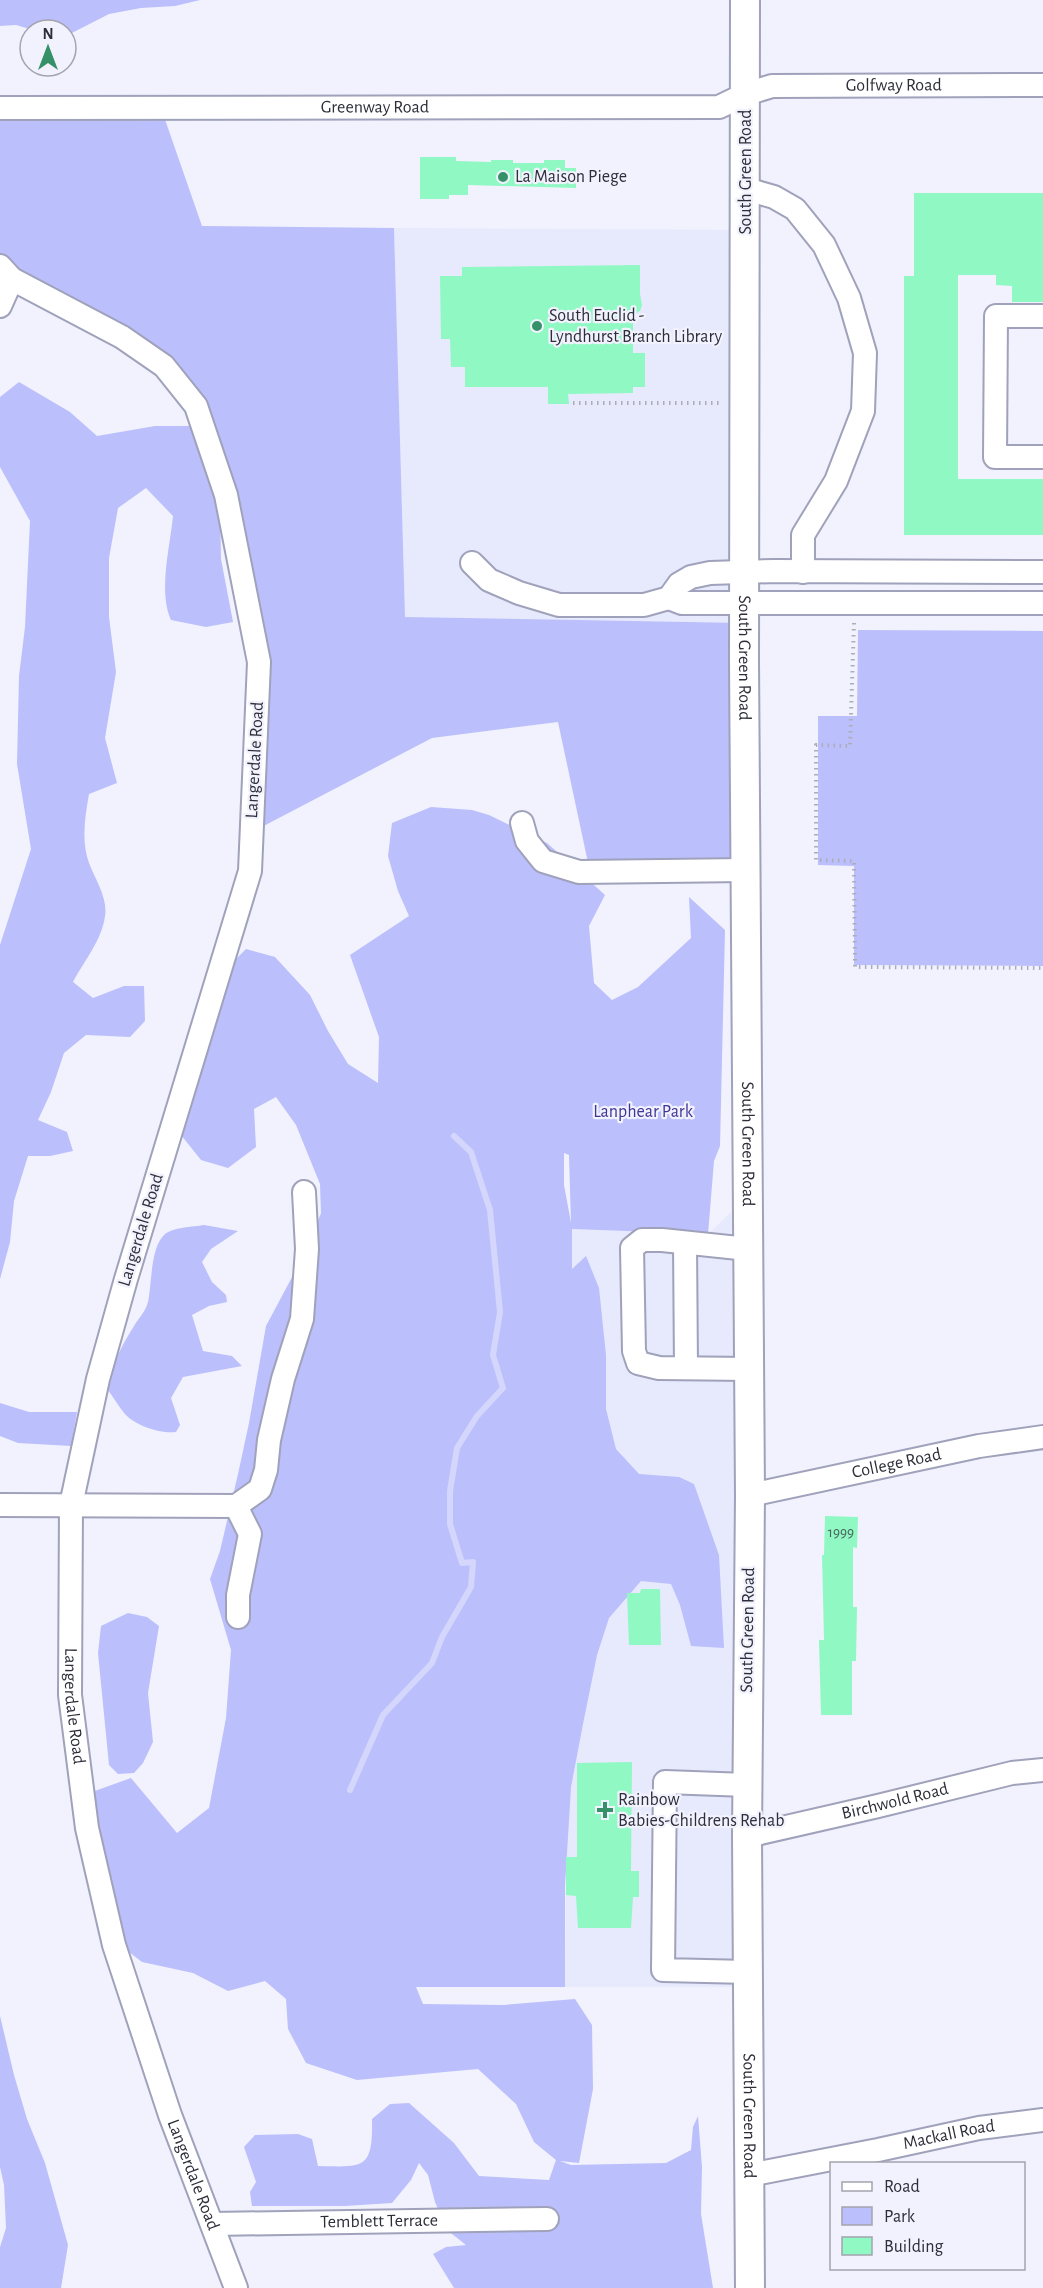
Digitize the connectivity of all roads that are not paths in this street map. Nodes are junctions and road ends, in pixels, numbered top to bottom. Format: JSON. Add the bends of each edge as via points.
{"nodes":[{"id":1,"x":746,"y":0,"type":"edge"},
{"id":2,"x":1043,"y":85,"type":"edge"},
{"id":3,"x":746,"y":94,"type":"junction"},
{"id":4,"x":0,"y":108,"type":"edge"},
{"id":5,"x":746,"y":189,"type":"junction"},
{"id":6,"x":6,"y":273,"type":"edge"},
{"id":7,"x":0,"y":306,"type":"edge"},
{"id":8,"x":1043,"y":316,"type":"edge"},
{"id":9,"x":1043,"y":457,"type":"edge"},
{"id":10,"x":472,"y":563,"type":"dead end"},
{"id":11,"x":744,"y":572,"type":"junction"},
{"id":12,"x":803,"y":572,"type":"junction"},
{"id":13,"x":1043,"y":572,"type":"edge"},
{"id":14,"x":669,"y":597,"type":"junction"},
{"id":15,"x":745,"y":602,"type":"junction"},
{"id":16,"x":1043,"y":603,"type":"edge"},
{"id":17,"x":522,"y":823,"type":"dead end"},
{"id":18,"x":746,"y":870,"type":"junction"},
{"id":19,"x":304,"y":1192,"type":"dead end"},
{"id":20,"x":685,"y":1244,"type":"junction"},
{"id":21,"x":748,"y":1250,"type":"junction"},
{"id":22,"x":686,"y":1368,"type":"junction"},
{"id":23,"x":749,"y":1369,"type":"junction"},
{"id":24,"x":1043,"y":1437,"type":"edge"},
{"id":25,"x":750,"y":1495,"type":"junction"},
{"id":26,"x":0,"y":1505,"type":"edge"},
{"id":27,"x":71,"y":1505,"type":"junction"},
{"id":28,"x":236,"y":1506,"type":"junction"},
{"id":29,"x":238,"y":1617,"type":"dead end"},
{"id":30,"x":1043,"y":1770,"type":"edge"},
{"id":31,"x":747,"y":1785,"type":"junction"},
{"id":32,"x":747,"y":1836,"type":"junction"},
{"id":33,"x":748,"y":1972,"type":"junction"},
{"id":34,"x":1043,"y":2120,"type":"edge"},
{"id":35,"x":749,"y":2175,"type":"junction"},
{"id":36,"x":547,"y":2219,"type":"dead end"},
{"id":37,"x":213,"y":2224,"type":"junction"},
{"id":38,"x":236,"y":2288,"type":"edge"},
{"id":39,"x":750,"y":2288,"type":"edge"}],
"edges":[{"from":1,"to":3,"type":"main road","name":"South Green Road"},
{"from":2,"to":3,"type":"street","name":"Golfway Road","via":[[772,86]]},
{"from":3,"to":4,"type":"street","name":"Greenway Road","via":[[719,107]]},
{"from":3,"to":5,"type":"main road","name":"South Green Road"},
{"from":5,"to":11,"type":"main road","name":"South Green Road"},
{"from":5,"to":12,"type":"street","via":[[774,197],[795,209],[824,245],[849,298],[865,353],[863,411],[836,481],[803,535]]},
{"from":6,"to":7,"type":"street"},
{"from":6,"to":27,"type":"street","name":"Langerdale Road","via":[[122,337],[164,366],[196,406],[226,495],[259,662],[250,871],[119,1301]]},
{"from":8,"to":9,"type":"street","via":[[996,316],[995,457]]},
{"from":10,"to":14,"type":"street","via":[[489,580],[560,605],[644,605]]},
{"from":11,"to":12,"type":"street"},
{"from":11,"to":14,"type":"street","via":[[691,577]]},
{"from":11,"to":15,"type":"main road","name":"South Green Road"},
{"from":12,"to":13,"type":"street"},
{"from":14,"to":15,"type":"street","via":[[682,603]]},
{"from":15,"to":16,"type":"street"},
{"from":15,"to":18,"type":"main road","name":"South Green Road"},
{"from":17,"to":18,"type":"street","via":[[527,841],[543,861],[579,872]]},
{"from":18,"to":21,"type":"main road","name":"South Green Road"},
{"from":19,"to":28,"type":"street","via":[[307,1249],[302,1319],[283,1379],[260,1489]]},
{"from":20,"to":21,"type":"street"},
{"from":20,"to":22,"type":"street"},
{"from":20,"to":22,"type":"street","via":[[642,1240],[632,1248],[631,1266],[634,1351],[638,1363]]},
{"from":21,"to":23,"type":"main road","name":"South Green Road"},
{"from":22,"to":23,"type":"street"},
{"from":23,"to":25,"type":"main road","name":"South Green Road"},
{"from":24,"to":25,"type":"street","name":"College Road","via":[[979,1446]]},
{"from":25,"to":31,"type":"main road","name":"South Green Road"},
{"from":26,"to":27,"type":"street"},
{"from":27,"to":28,"type":"street"},
{"from":27,"to":37,"type":"street","name":"Langerdale Road","via":[[70,1695],[87,1828],[114,1945],[170,2115]]},
{"from":28,"to":29,"type":"street","via":[[250,1534],[238,1595]]},
{"from":30,"to":32,"type":"street","name":"Birchwold Road","via":[[1012,1773]]},
{"from":31,"to":32,"type":"main road","name":"South Green Road"},
{"from":31,"to":33,"type":"street","via":[[665,1782],[663,1970]]},
{"from":32,"to":33,"type":"main road","name":"South Green Road"},
{"from":33,"to":35,"type":"main road","name":"South Green Road"},
{"from":34,"to":35,"type":"street","name":"Mackall Road","via":[[979,2128]]},
{"from":35,"to":39,"type":"main road","name":"South Green Road"},
{"from":36,"to":37,"type":"street","name":"Temblett Terrace"},
{"from":37,"to":38,"type":"street","name":"Langerdale Road"}]}
